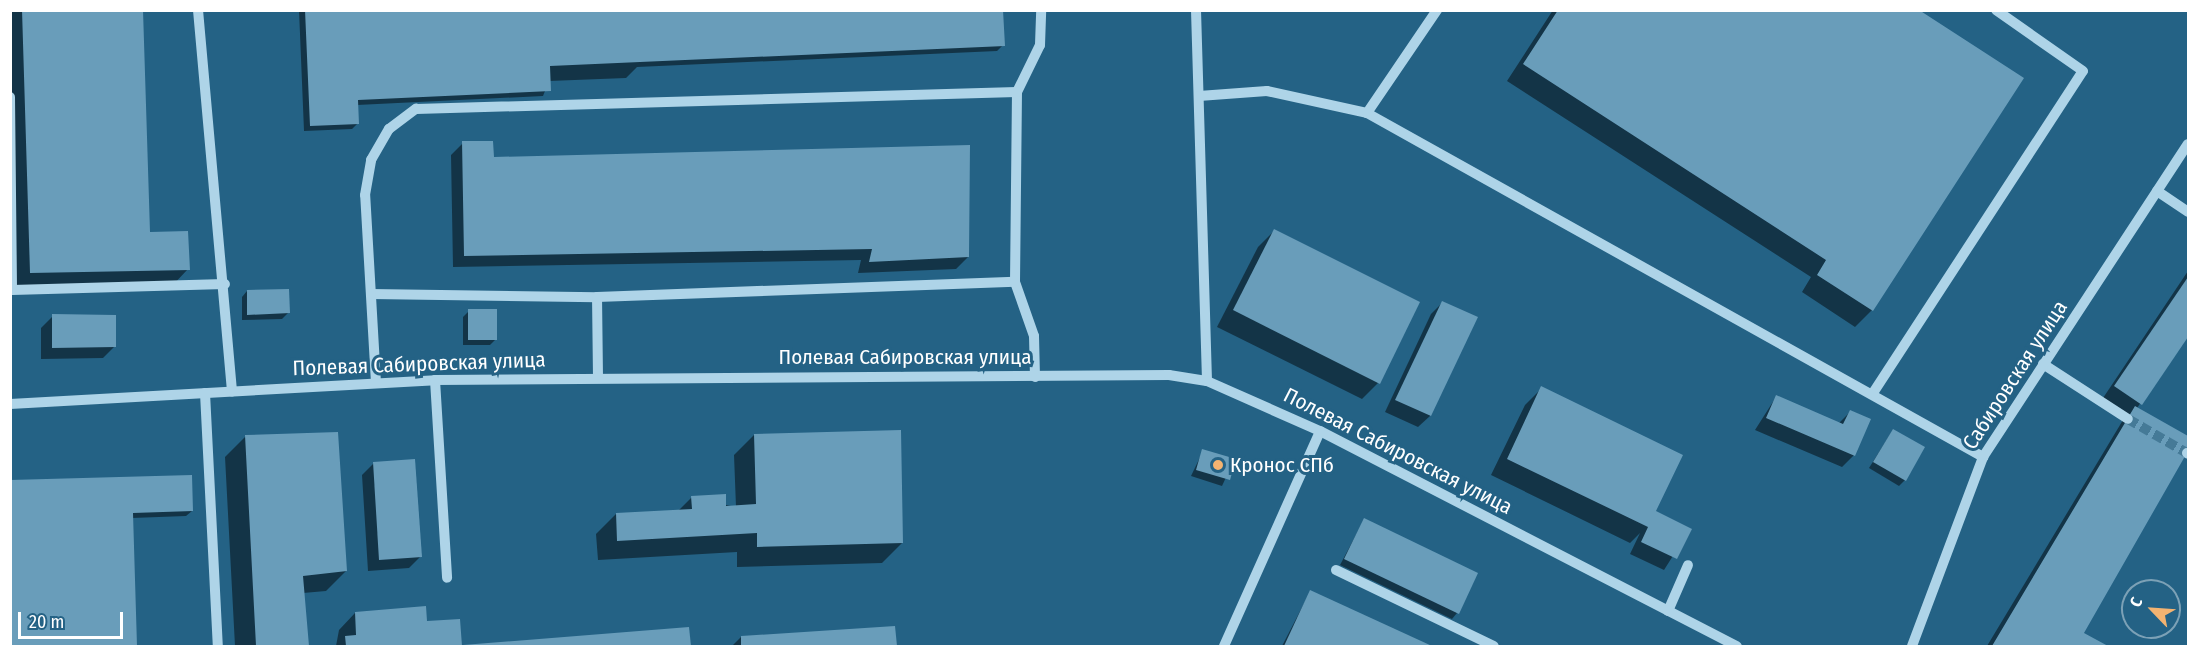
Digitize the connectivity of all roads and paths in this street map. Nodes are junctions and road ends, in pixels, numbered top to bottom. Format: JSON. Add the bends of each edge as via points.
{"nodes":[{"id":1,"x":198,"y":10,"type":"edge"},
{"id":2,"x":1041,"y":10,"type":"edge"},
{"id":3,"x":1196,"y":10,"type":"edge"},
{"id":4,"x":1437,"y":10,"type":"edge"},
{"id":5,"x":1996,"y":10,"type":"edge"},
{"id":6,"x":1017,"y":92,"type":"junction"},
{"id":7,"x":1199,"y":96,"type":"junction"},
{"id":8,"x":10,"y":97,"type":"edge"},
{"id":9,"x":1366,"y":113,"type":"junction"},
{"id":10,"x":2188,"y":144,"type":"edge"},
{"id":11,"x":2157,"y":190,"type":"junction"},
{"id":12,"x":2188,"y":212,"type":"edge"},
{"id":13,"x":1015,"y":282,"type":"junction"},
{"id":14,"x":225,"y":284,"type":"junction"},
{"id":15,"x":371,"y":294,"type":"junction"},
{"id":16,"x":597,"y":297,"type":"junction"},
{"id":17,"x":2043,"y":364,"type":"junction"},
{"id":18,"x":598,"y":377,"type":"junction"},
{"id":19,"x":1035,"y":377,"type":"junction"},
{"id":20,"x":435,"y":380,"type":"junction"},
{"id":21,"x":1207,"y":381,"type":"junction"},
{"id":22,"x":376,"y":384,"type":"junction"},
{"id":23,"x":232,"y":391,"type":"junction"},
{"id":24,"x":205,"y":393,"type":"junction"},
{"id":25,"x":1873,"y":393,"type":"junction"},
{"id":26,"x":10,"y":404,"type":"edge"},
{"id":27,"x":2128,"y":418,"type":"tunnel mouth"},
{"id":28,"x":1320,"y":430,"type":"junction"},
{"id":29,"x":1983,"y":458,"type":"junction"},
{"id":30,"x":1688,"y":565,"type":"dead end"},
{"id":31,"x":1336,"y":570,"type":"dead end"},
{"id":32,"x":447,"y":578,"type":"dead end"},
{"id":33,"x":1668,"y":611,"type":"junction"},
{"id":34,"x":218,"y":646,"type":"edge"},
{"id":35,"x":1224,"y":646,"type":"edge"},
{"id":36,"x":1494,"y":646,"type":"edge"},
{"id":37,"x":1737,"y":646,"type":"edge"},
{"id":38,"x":1912,"y":646,"type":"edge"}],
"edges":[{"from":1,"to":14,"type":"street","via":[[203,116]]},
{"from":2,"to":6,"type":"street","via":[[1040,45]]},
{"from":3,"to":7,"type":"street"},
{"from":4,"to":9,"type":"street"},
{"from":5,"to":25,"type":"street","via":[[2083,71]]},
{"from":6,"to":13,"type":"street"},
{"from":6,"to":15,"type":"street","via":[[416,110],[389,129],[371,160],[365,195]]},
{"from":7,"to":9,"type":"street","via":[[1267,91]]},
{"from":7,"to":21,"type":"street"},
{"from":8,"to":14,"type":"street","via":[[12,290]]},
{"from":9,"to":25,"type":"street"},
{"from":10,"to":11,"type":"street","name":"Сабировская улица"},
{"from":11,"to":12,"type":"street"},
{"from":11,"to":17,"type":"street","name":"Сабировская улица"},
{"from":13,"to":16,"type":"street"},
{"from":13,"to":19,"type":"street","via":[[1035,336]]},
{"from":14,"to":23,"type":"street"},
{"from":15,"to":16,"type":"street"},
{"from":15,"to":22,"type":"street"},
{"from":16,"to":18,"type":"street"},
{"from":17,"to":27,"type":"street"},
{"from":17,"to":29,"type":"street","name":"Сабировская улица"},
{"from":18,"to":19,"type":"street","name":"Полевая Сабировская улица"},
{"from":18,"to":20,"type":"street","name":"Полевая Сабировская улица"},
{"from":19,"to":21,"type":"street","name":"Полевая Сабировская улица","via":[[1169,375]]},
{"from":20,"to":22,"type":"street","name":"Полевая Сабировская улица"},
{"from":20,"to":32,"type":"street"},
{"from":21,"to":28,"type":"street","name":"Полевая Сабировская улица"},
{"from":22,"to":23,"type":"street","name":"Полевая Сабировская улица"},
{"from":23,"to":24,"type":"street","name":"Полевая Сабировская улица"},
{"from":24,"to":26,"type":"street","name":"Полевая Сабировская улица"},
{"from":24,"to":34,"type":"street"},
{"from":25,"to":29,"type":"street"},
{"from":28,"to":33,"type":"street","name":"Полевая Сабировская улица"},
{"from":28,"to":35,"type":"street"},
{"from":29,"to":38,"type":"street","name":"Сабировская улица"},
{"from":30,"to":33,"type":"street"},
{"from":31,"to":36,"type":"street"},
{"from":33,"to":37,"type":"street","name":"Полевая Сабировская улица"}]}
